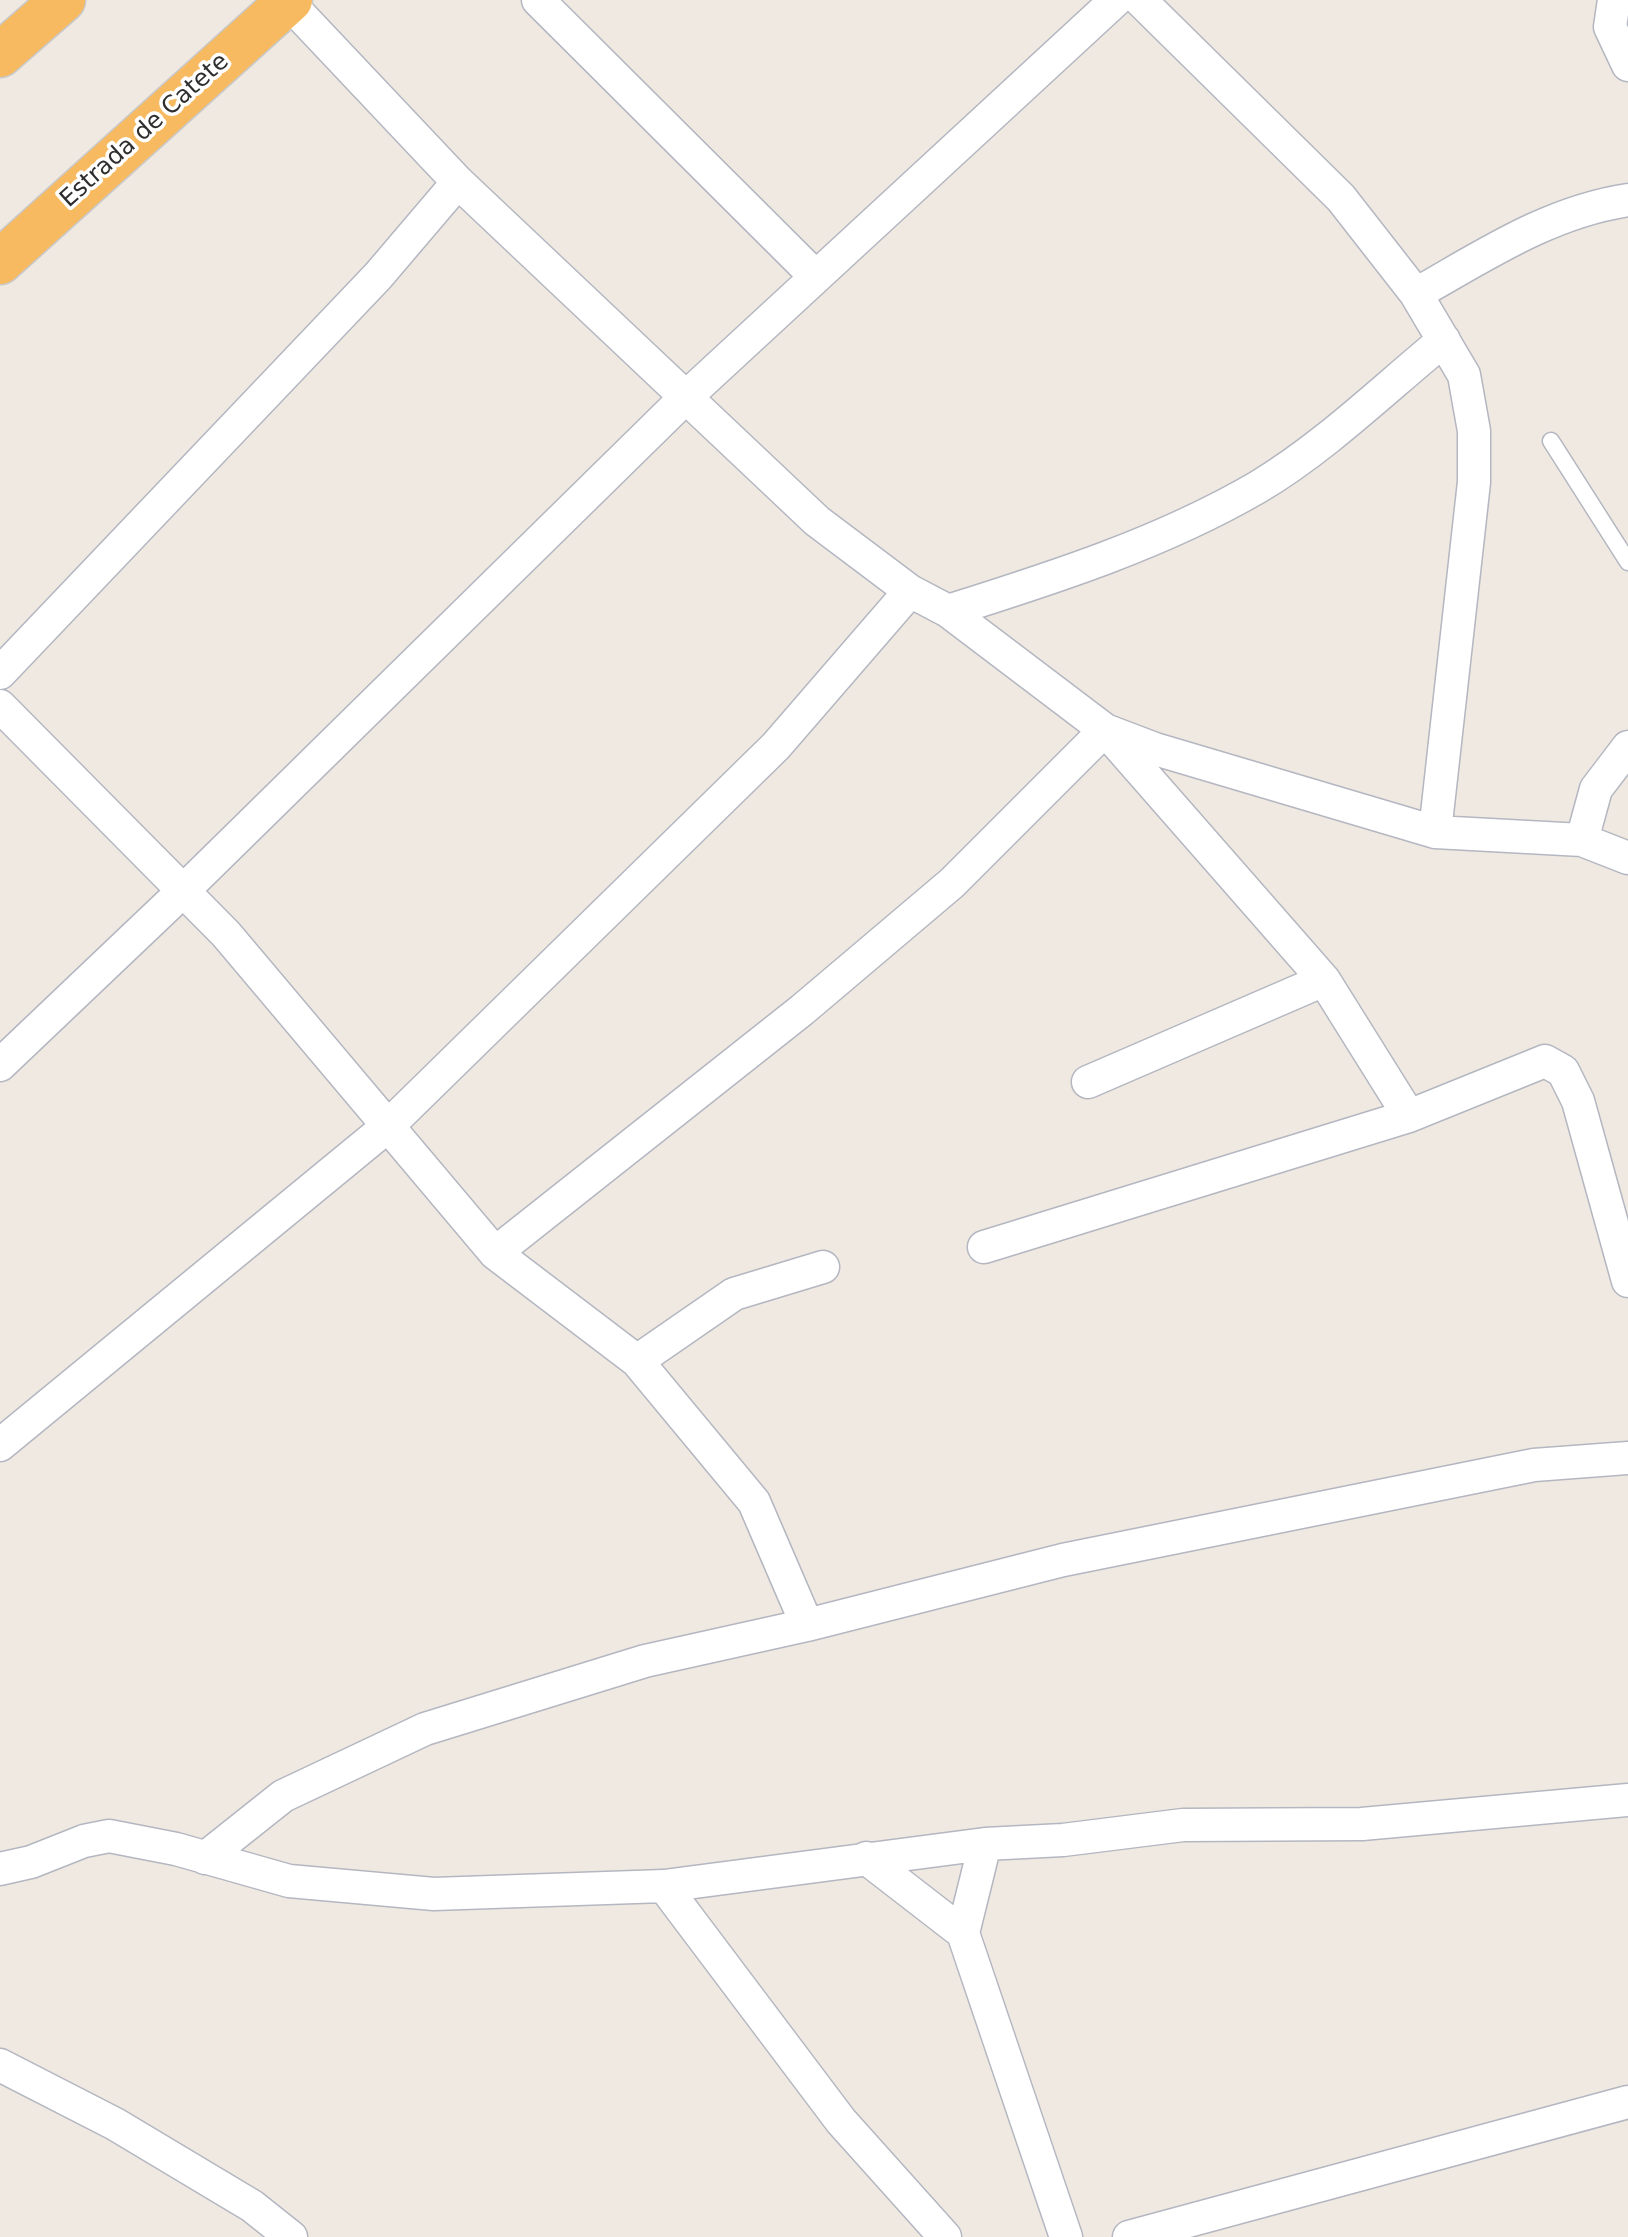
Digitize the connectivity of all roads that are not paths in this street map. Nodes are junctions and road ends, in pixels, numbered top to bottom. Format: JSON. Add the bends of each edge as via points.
{"nodes":[{"id":1,"x":63,"y":0,"type":"edge"},
{"id":2,"x":538,"y":0,"type":"edge"},
{"id":3,"x":1116,"y":0,"type":"edge"},
{"id":4,"x":1140,"y":0,"type":"edge"},
{"id":5,"x":1614,"y":0,"type":"edge"},
{"id":6,"x":289,"y":1,"type":"edge"},
{"id":7,"x":0,"y":55,"type":"edge"},
{"id":8,"x":1628,"y":65,"type":"edge"},
{"id":9,"x":458,"y":182,"type":"junction"},
{"id":10,"x":1628,"y":200,"type":"edge"},
{"id":11,"x":0,"y":262,"type":"edge"},
{"id":12,"x":816,"y":277,"type":"junction"},
{"id":13,"x":1416,"y":294,"type":"junction"},
{"id":14,"x":1444,"y":340,"type":"junction"},
{"id":15,"x":686,"y":397,"type":"junction"},
{"id":16,"x":1551,"y":441,"type":"dead end"},
{"id":17,"x":1628,"y":562,"type":"edge"},
{"id":18,"x":910,"y":591,"type":"junction"},
{"id":19,"x":948,"y":611,"type":"junction"},
{"id":20,"x":0,"y":673,"type":"edge"},
{"id":21,"x":0,"y":706,"type":"edge"},
{"id":22,"x":1105,"y":730,"type":"junction"},
{"id":23,"x":1628,"y":747,"type":"edge"},
{"id":24,"x":1435,"y":832,"type":"junction"},
{"id":25,"x":1582,"y":840,"type":"junction"},
{"id":26,"x":1628,"y":858,"type":"edge"},
{"id":27,"x":183,"y":891,"type":"junction"},
{"id":28,"x":1324,"y":980,"type":"junction"},
{"id":29,"x":0,"y":1065,"type":"edge"},
{"id":30,"x":1088,"y":1082,"type":"dead end"},
{"id":31,"x":1409,"y":1116,"type":"junction"},
{"id":32,"x":388,"y":1126,"type":"junction"},
{"id":33,"x":984,"y":1247,"type":"dead end"},
{"id":34,"x":495,"y":1253,"type":"junction"},
{"id":35,"x":823,"y":1267,"type":"dead end"},
{"id":36,"x":1628,"y":1281,"type":"edge"},
{"id":37,"x":637,"y":1361,"type":"junction"},
{"id":38,"x":4,"y":1432,"type":"edge"},
{"id":39,"x":1628,"y":1458,"type":"edge"},
{"id":40,"x":807,"y":1625,"type":"junction"},
{"id":41,"x":1628,"y":1800,"type":"edge"},
{"id":42,"x":985,"y":1844,"type":"junction"},
{"id":43,"x":205,"y":1858,"type":"junction"},
{"id":44,"x":866,"y":1858,"type":"junction"},
{"id":45,"x":0,"y":1869,"type":"edge"},
{"id":46,"x":664,"y":1886,"type":"junction"},
{"id":47,"x":963,"y":1933,"type":"junction"},
{"id":48,"x":0,"y":2065,"type":"edge"},
{"id":49,"x":1628,"y":2102,"type":"edge"},
{"id":50,"x":291,"y":2237,"type":"edge"},
{"id":51,"x":945,"y":2237,"type":"edge"},
{"id":52,"x":1066,"y":2237,"type":"edge"},
{"id":53,"x":1129,"y":2237,"type":"edge"}],
"edges":[{"from":1,"to":7,"type":"highway"},
{"from":2,"to":12,"type":"street"},
{"from":3,"to":12,"type":"street"},
{"from":4,"to":13,"type":"street","via":[[1341,198]]},
{"from":5,"to":8,"type":"street","via":[[1610,27]]},
{"from":6,"to":9,"type":"street"},
{"from":6,"to":11,"type":"highway","name":"Estrada de Catete"},
{"from":9,"to":15,"type":"street"},
{"from":9,"to":20,"type":"street","via":[[378,276]]},
{"from":10,"to":13,"type":"street","via":[[1544,222]]},
{"from":12,"to":15,"type":"street"},
{"from":13,"to":14,"type":"street"},
{"from":14,"to":19,"type":"street","via":[[1258,487],[1143,543]]},
{"from":14,"to":24,"type":"street","via":[[1464,375],[1474,431],[1474,482]]},
{"from":15,"to":18,"type":"street","via":[[817,521]]},
{"from":15,"to":27,"type":"street"},
{"from":16,"to":17,"type":"lane"},
{"from":18,"to":19,"type":"street"},
{"from":18,"to":32,"type":"street","via":[[776,746]]},
{"from":19,"to":22,"type":"street"},
{"from":21,"to":27,"type":"street"},
{"from":22,"to":24,"type":"street"},
{"from":22,"to":28,"type":"street"},
{"from":22,"to":34,"type":"street","via":[[952,883],[802,1010]]},
{"from":23,"to":25,"type":"street","via":[[1596,789]]},
{"from":24,"to":25,"type":"street"},
{"from":25,"to":26,"type":"street"},
{"from":27,"to":29,"type":"street"},
{"from":27,"to":32,"type":"street","via":[[226,934]]},
{"from":28,"to":30,"type":"street"},
{"from":28,"to":31,"type":"street"},
{"from":31,"to":33,"type":"street"},
{"from":31,"to":36,"type":"street","via":[[1545,1061],[1563,1071],[1578,1101]]},
{"from":32,"to":34,"type":"street"},
{"from":32,"to":38,"type":"street"},
{"from":34,"to":37,"type":"street"},
{"from":35,"to":37,"type":"street","via":[[734,1294]]},
{"from":37,"to":40,"type":"street","via":[[754,1502]]},
{"from":39,"to":40,"type":"street","via":[[1534,1465],[1123,1548]]},
{"from":40,"to":43,"type":"street","via":[[645,1661],[425,1729],[283,1796]]},
{"from":41,"to":42,"type":"street","via":[[1362,1824],[1183,1825]]},
{"from":42,"to":44,"type":"street"},
{"from":42,"to":47,"type":"street"},
{"from":43,"to":45,"type":"street","via":[[109,1836]]},
{"from":43,"to":46,"type":"street","via":[[289,1881],[434,1894]]},
{"from":44,"to":46,"type":"street"},
{"from":44,"to":47,"type":"street"},
{"from":46,"to":51,"type":"street","via":[[841,2121]]},
{"from":47,"to":52,"type":"street"},
{"from":48,"to":50,"type":"street","via":[[115,2124],[252,2206]]},
{"from":49,"to":53,"type":"street"}]}
